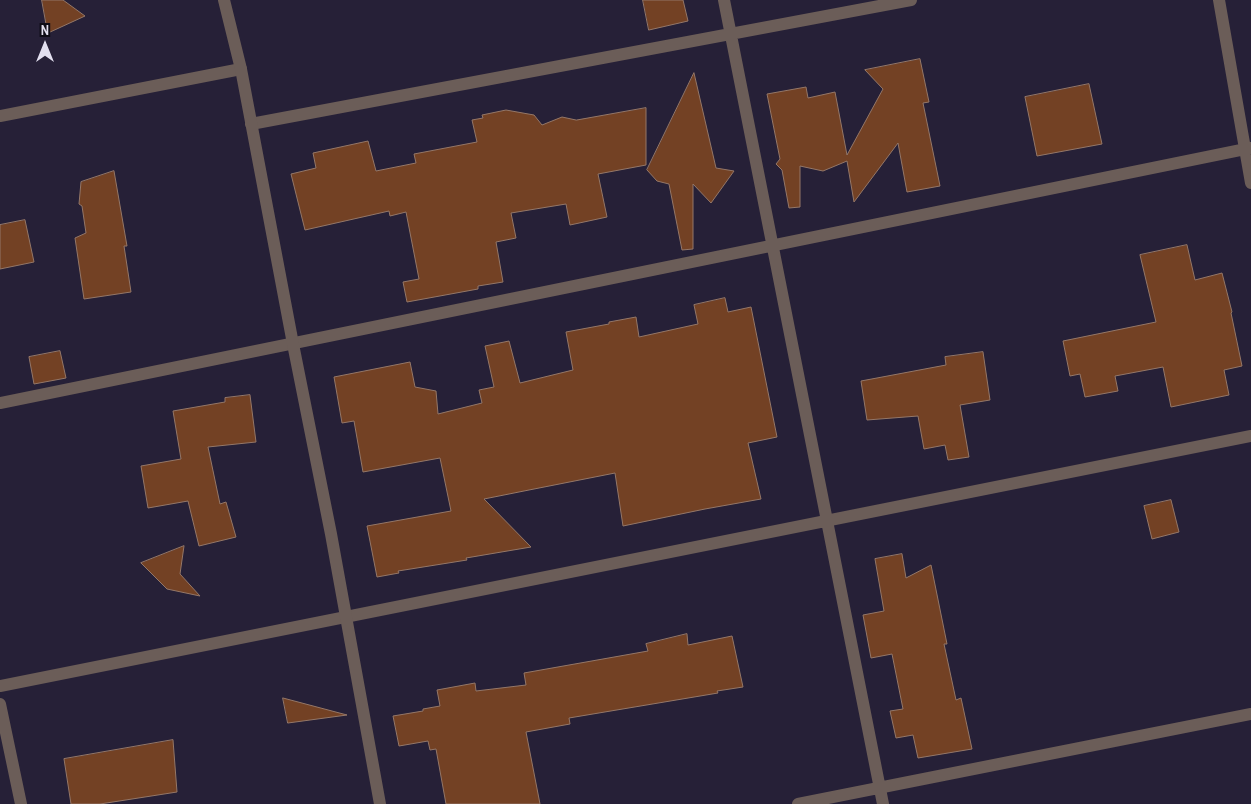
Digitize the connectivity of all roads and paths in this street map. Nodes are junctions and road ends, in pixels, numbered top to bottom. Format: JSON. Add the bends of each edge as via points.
{"nodes":[{"id":1,"x":224,"y":0,"type":"edge"},
{"id":2,"x":724,"y":0,"type":"edge"},
{"id":3,"x":911,"y":0,"type":"edge"},
{"id":4,"x":1219,"y":0,"type":"edge"},
{"id":5,"x":730,"y":35,"type":"junction"},
{"id":6,"x":241,"y":69,"type":"junction"},
{"id":7,"x":0,"y":116,"type":"edge"},
{"id":8,"x":251,"y":124,"type":"junction"},
{"id":9,"x":1247,"y":149,"type":"edge"},
{"id":10,"x":1251,"y":183,"type":"edge"},
{"id":11,"x":772,"y":246,"type":"junction"},
{"id":12,"x":293,"y":344,"type":"junction"},
{"id":13,"x":0,"y":403,"type":"edge"},
{"id":14,"x":1251,"y":436,"type":"edge"},
{"id":15,"x":827,"y":521,"type":"junction"},
{"id":16,"x":346,"y":617,"type":"junction"},
{"id":17,"x":0,"y":686,"type":"edge"},
{"id":18,"x":0,"y":704,"type":"edge"},
{"id":19,"x":1251,"y":714,"type":"edge"},
{"id":20,"x":880,"y":788,"type":"junction"},
{"id":21,"x":21,"y":804,"type":"edge"},
{"id":22,"x":380,"y":804,"type":"edge"},
{"id":23,"x":798,"y":804,"type":"edge"},
{"id":24,"x":883,"y":804,"type":"edge"}],
"edges":[{"from":1,"to":6,"type":"street"},
{"from":2,"to":5,"type":"street"},
{"from":3,"to":5,"type":"street"},
{"from":4,"to":9,"type":"street"},
{"from":5,"to":8,"type":"street"},
{"from":5,"to":11,"type":"street"},
{"from":6,"to":7,"type":"street"},
{"from":6,"to":8,"type":"street"},
{"from":8,"to":12,"type":"street"},
{"from":9,"to":10,"type":"street"},
{"from":9,"to":11,"type":"street"},
{"from":11,"to":12,"type":"street"},
{"from":11,"to":15,"type":"street"},
{"from":12,"to":13,"type":"street"},
{"from":12,"to":16,"type":"street"},
{"from":14,"to":15,"type":"street"},
{"from":15,"to":16,"type":"street"},
{"from":15,"to":20,"type":"street"},
{"from":16,"to":17,"type":"street"},
{"from":16,"to":22,"type":"street"},
{"from":18,"to":21,"type":"street"},
{"from":19,"to":20,"type":"street"},
{"from":20,"to":23,"type":"street"},
{"from":20,"to":24,"type":"street"}]}
